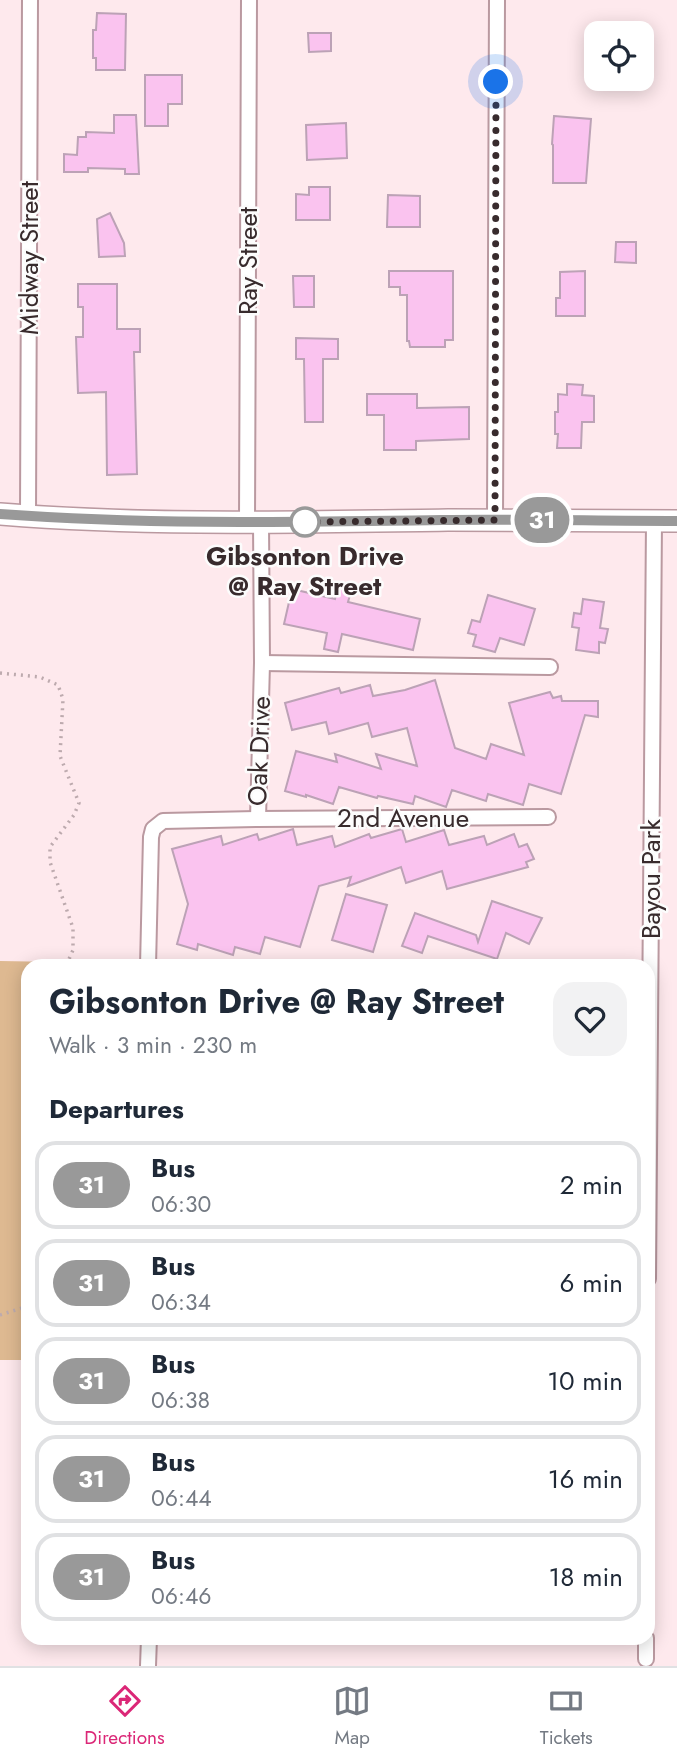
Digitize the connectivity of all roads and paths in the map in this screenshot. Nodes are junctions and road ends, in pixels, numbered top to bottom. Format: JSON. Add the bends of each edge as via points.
{"nodes":[{"id":1,"x":30,"y":0,"type":"edge"},
{"id":2,"x":249,"y":0,"type":"edge"},
{"id":3,"x":497,"y":0,"type":"edge"},
{"id":4,"x":0,"y":514,"type":"edge"},
{"id":5,"x":28,"y":516,"type":"junction"},
{"id":6,"x":495,"y":520,"type":"junction"},
{"id":7,"x":654,"y":521,"type":"junction"},
{"id":8,"x":254,"y":522,"type":"junction"},
{"id":9,"x":677,"y":522,"type":"edge"},
{"id":10,"x":262,"y":663,"type":"junction"},
{"id":11,"x":550,"y":667,"type":"dead end"},
{"id":12,"x":0,"y":673,"type":"edge"},
{"id":13,"x":548,"y":817,"type":"dead end"},
{"id":14,"x":258,"y":819,"type":"junction"},
{"id":15,"x":70,"y":959,"type":"edge"},
{"id":16,"x":148,"y":959,"type":"edge"},
{"id":17,"x":651,"y":959,"type":"edge"},
{"id":18,"x":21,"y":1308,"type":"edge"},
{"id":19,"x":0,"y":1315,"type":"edge"},
{"id":20,"x":149,"y":1645,"type":"edge"},
{"id":21,"x":646,"y":1645,"type":"edge"},
{"id":22,"x":646,"y":1659,"type":"dead end"},
{"id":23,"x":148,"y":1666,"type":"edge"}],
"edges":[{"from":1,"to":5,"type":"street","name":"Midway Street"},
{"from":2,"to":8,"type":"street","name":"Ray Street"},
{"from":3,"to":6,"type":"street"},
{"from":4,"to":5,"type":"main road"},
{"from":5,"to":8,"type":"main road"},
{"from":6,"to":7,"type":"main road"},
{"from":6,"to":8,"type":"main road"},
{"from":7,"to":9,"type":"main road"},
{"from":7,"to":17,"type":"street","name":"Bayou Park"},
{"from":8,"to":10,"type":"street","name":"Oak Drive"},
{"from":10,"to":11,"type":"street"},
{"from":10,"to":14,"type":"street","name":"Oak Drive"},
{"from":12,"to":15,"type":"path","via":[[40,677],[58,685],[63,699],[60,755],[79,803],[50,847],[50,862],[73,928]]},
{"from":13,"to":14,"type":"street","name":"2nd Avenue"},
{"from":14,"to":16,"type":"street","name":"Oak Drive","via":[[163,821],[153,829]]},
{"from":18,"to":19,"type":"path"},
{"from":20,"to":23,"type":"street"},
{"from":21,"to":22,"type":"street"}]}
